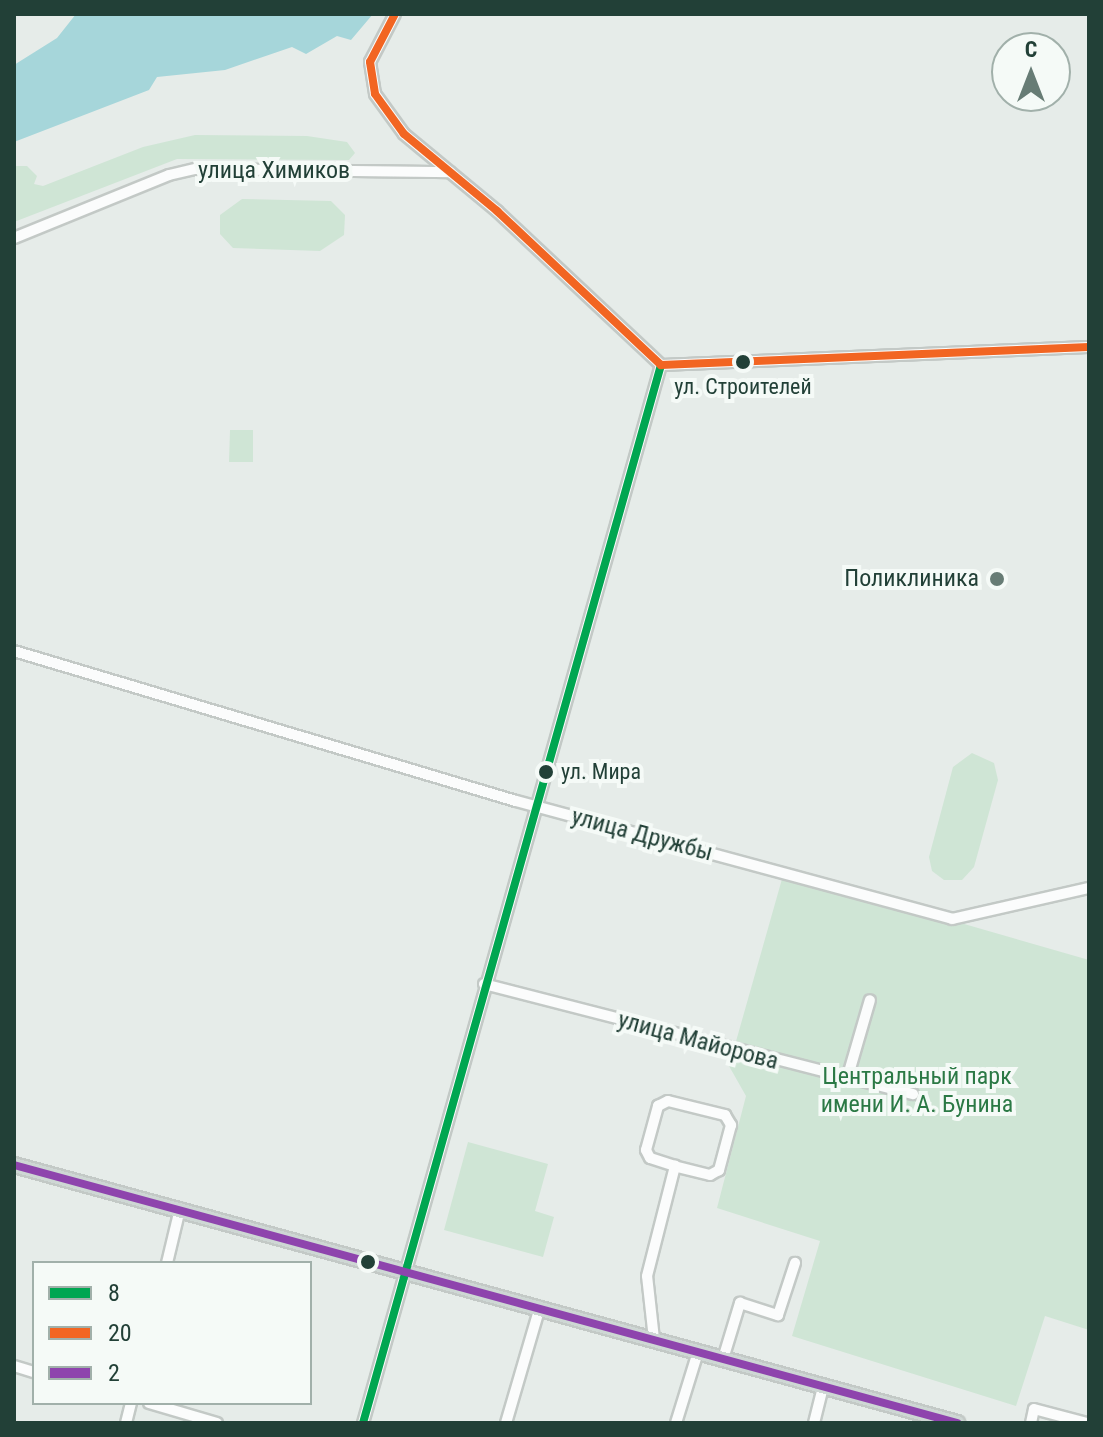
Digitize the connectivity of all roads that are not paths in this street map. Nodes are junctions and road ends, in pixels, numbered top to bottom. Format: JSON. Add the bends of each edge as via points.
{"nodes":[{"id":1,"x":395,"y":14,"type":"edge"},
{"id":2,"x":450,"y":172,"type":"junction"},
{"id":3,"x":14,"y":238,"type":"edge"},
{"id":4,"x":1089,"y":347,"type":"edge"},
{"id":5,"x":661,"y":365,"type":"junction"},
{"id":6,"x":14,"y":651,"type":"edge"},
{"id":7,"x":535,"y":806,"type":"junction"},
{"id":8,"x":1089,"y":888,"type":"edge"},
{"id":9,"x":484,"y":984,"type":"junction"},
{"id":10,"x":870,"y":1000,"type":"dead end"},
{"id":11,"x":847,"y":1079,"type":"junction"},
{"id":12,"x":913,"y":1094,"type":"dead end"},
{"id":13,"x":14,"y":1165,"type":"edge"},
{"id":14,"x":675,"y":1166,"type":"junction"},
{"id":15,"x":180,"y":1209,"type":"junction"},
{"id":16,"x":167,"y":1261,"type":"edge"},
{"id":17,"x":795,"y":1263,"type":"dead end"},
{"id":18,"x":406,"y":1271,"type":"junction"},
{"id":19,"x":540,"y":1307,"type":"junction"},
{"id":20,"x":654,"y":1339,"type":"junction"},
{"id":21,"x":698,"y":1352,"type":"junction"},
{"id":22,"x":723,"y":1359,"type":"junction"},
{"id":23,"x":823,"y":1387,"type":"junction"},
{"id":24,"x":156,"y":1405,"type":"edge"},
{"id":25,"x":217,"y":1423,"type":"edge"},
{"id":26,"x":363,"y":1423,"type":"edge"},
{"id":27,"x":506,"y":1423,"type":"edge"},
{"id":28,"x":676,"y":1423,"type":"edge"},
{"id":29,"x":814,"y":1423,"type":"edge"},
{"id":30,"x":957,"y":1423,"type":"edge"},
{"id":31,"x":1031,"y":1423,"type":"edge"},
{"id":32,"x":1087,"y":1423,"type":"edge"}],
"edges":[{"from":1,"to":2,"type":"street","via":[[370,62],[375,94],[404,134]]},
{"from":2,"to":3,"type":"street","name":"улица Химиков","via":[[196,169]]},
{"from":2,"to":5,"type":"street"},
{"from":4,"to":5,"type":"street"},
{"from":5,"to":7,"type":"street"},
{"from":6,"to":7,"type":"street","name":"улица Дружбы"},
{"from":7,"to":8,"type":"street","name":"улица Дружбы","via":[[952,919]]},
{"from":7,"to":9,"type":"street"},
{"from":9,"to":11,"type":"street","name":"улица Майорова"},
{"from":9,"to":18,"type":"street"},
{"from":10,"to":11,"type":"street"},
{"from":11,"to":12,"type":"street","name":"улица Майорова"},
{"from":13,"to":15,"type":"main road"},
{"from":14,"to":14,"type":"street","via":[[650,1158],[646,1150],[658,1106],[668,1101],[725,1115],[731,1125],[719,1170],[710,1175]]},
{"from":14,"to":20,"type":"street","via":[[647,1276]]},
{"from":15,"to":16,"type":"street"},
{"from":15,"to":18,"type":"main road"},
{"from":17,"to":22,"type":"street","via":[[778,1315],[740,1303]]},
{"from":18,"to":19,"type":"main road"},
{"from":18,"to":26,"type":"street"},
{"from":19,"to":20,"type":"main road"},
{"from":19,"to":27,"type":"street"},
{"from":20,"to":21,"type":"main road"},
{"from":21,"to":22,"type":"main road"},
{"from":21,"to":28,"type":"street"},
{"from":22,"to":23,"type":"main road"},
{"from":23,"to":29,"type":"street"},
{"from":23,"to":30,"type":"main road"},
{"from":24,"to":25,"type":"street"},
{"from":31,"to":32,"type":"street","via":[[1034,1409]]}]}
